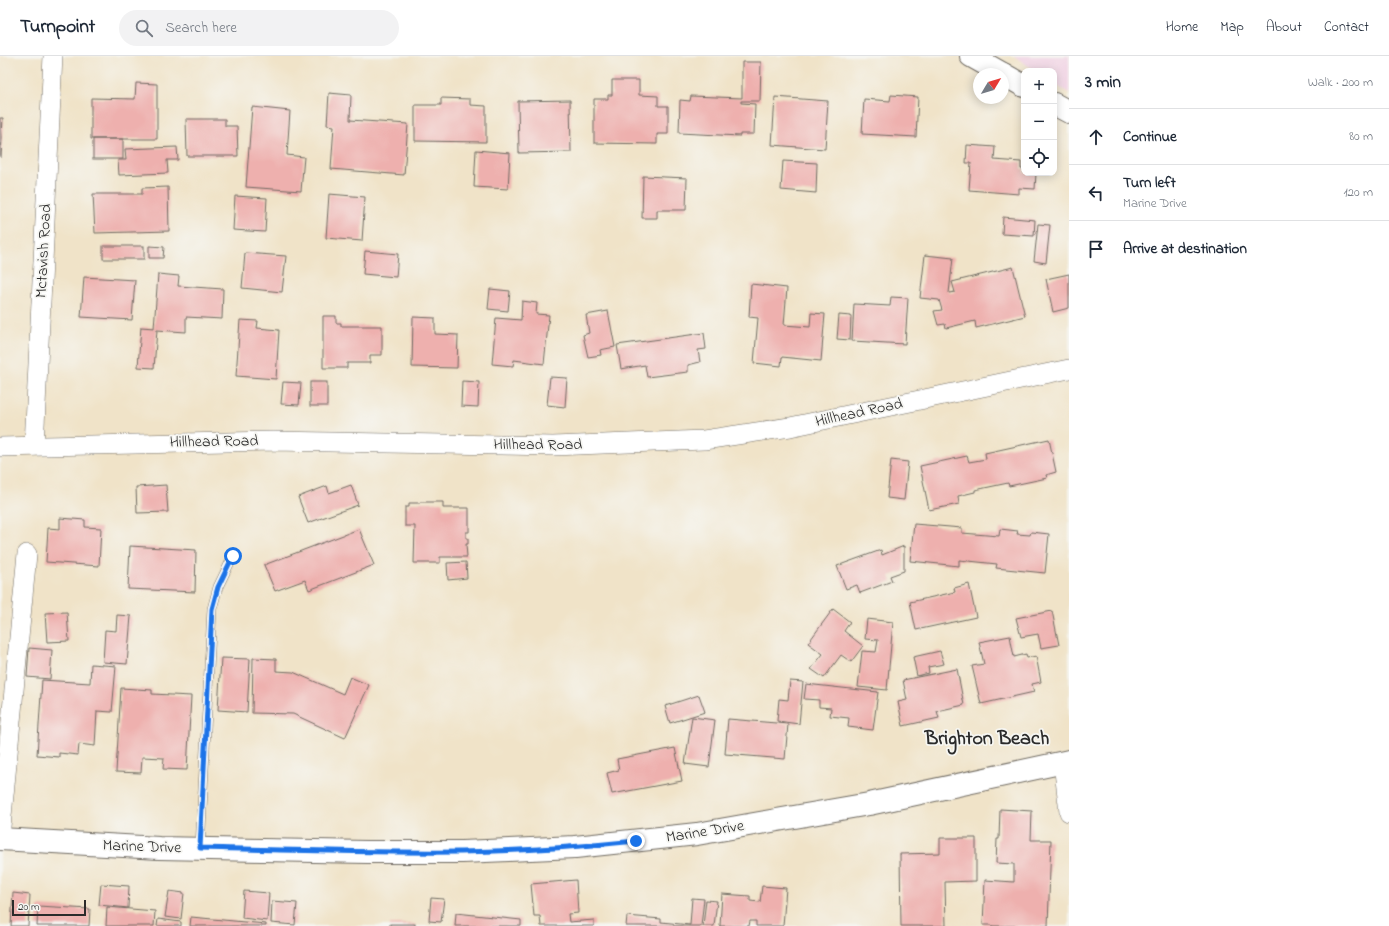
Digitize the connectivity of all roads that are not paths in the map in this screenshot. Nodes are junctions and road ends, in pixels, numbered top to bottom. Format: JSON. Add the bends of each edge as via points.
{"nodes":[{"id":1,"x":53,"y":56,"type":"edge"},
{"id":2,"x":972,"y":56,"type":"edge"},
{"id":3,"x":993,"y":68,"type":"edge"},
{"id":4,"x":1009,"y":77,"type":"edge"},
{"id":5,"x":1021,"y":84,"type":"edge"},
{"id":6,"x":1057,"y":106,"type":"edge"},
{"id":7,"x":1069,"y":112,"type":"edge"},
{"id":8,"x":1069,"y":369,"type":"edge"},
{"id":9,"x":34,"y":446,"type":"junction"},
{"id":10,"x":0,"y":447,"type":"edge"},
{"id":11,"x":27,"y":554,"type":"dead end"},
{"id":12,"x":233,"y":556,"type":"dead end"},
{"id":13,"x":1066,"y":762,"type":"edge"},
{"id":14,"x":1069,"y":812,"type":"edge"},
{"id":15,"x":0,"y":838,"type":"edge"},
{"id":16,"x":200,"y":848,"type":"junction"}],
"edges":[{"from":1,"to":9,"type":"street","name":"Mctavish Road"},
{"from":2,"to":3,"type":"street"},
{"from":4,"to":5,"type":"street"},
{"from":6,"to":7,"type":"street"},
{"from":8,"to":9,"type":"street","name":"Hillhead Road","via":[[790,427],[704,440],[553,446],[273,441]]},
{"from":9,"to":10,"type":"street","name":"Hillhead Road"},
{"from":11,"to":15,"type":"street"},
{"from":12,"to":16,"type":"lane","via":[[218,587],[212,609]]},
{"from":13,"to":14,"type":"street"},
{"from":13,"to":16,"type":"street","name":"Marine Drive","via":[[869,804],[697,834],[636,841],[574,847],[462,852]]},
{"from":15,"to":16,"type":"street","name":"Marine Drive","via":[[159,848]]}]}
